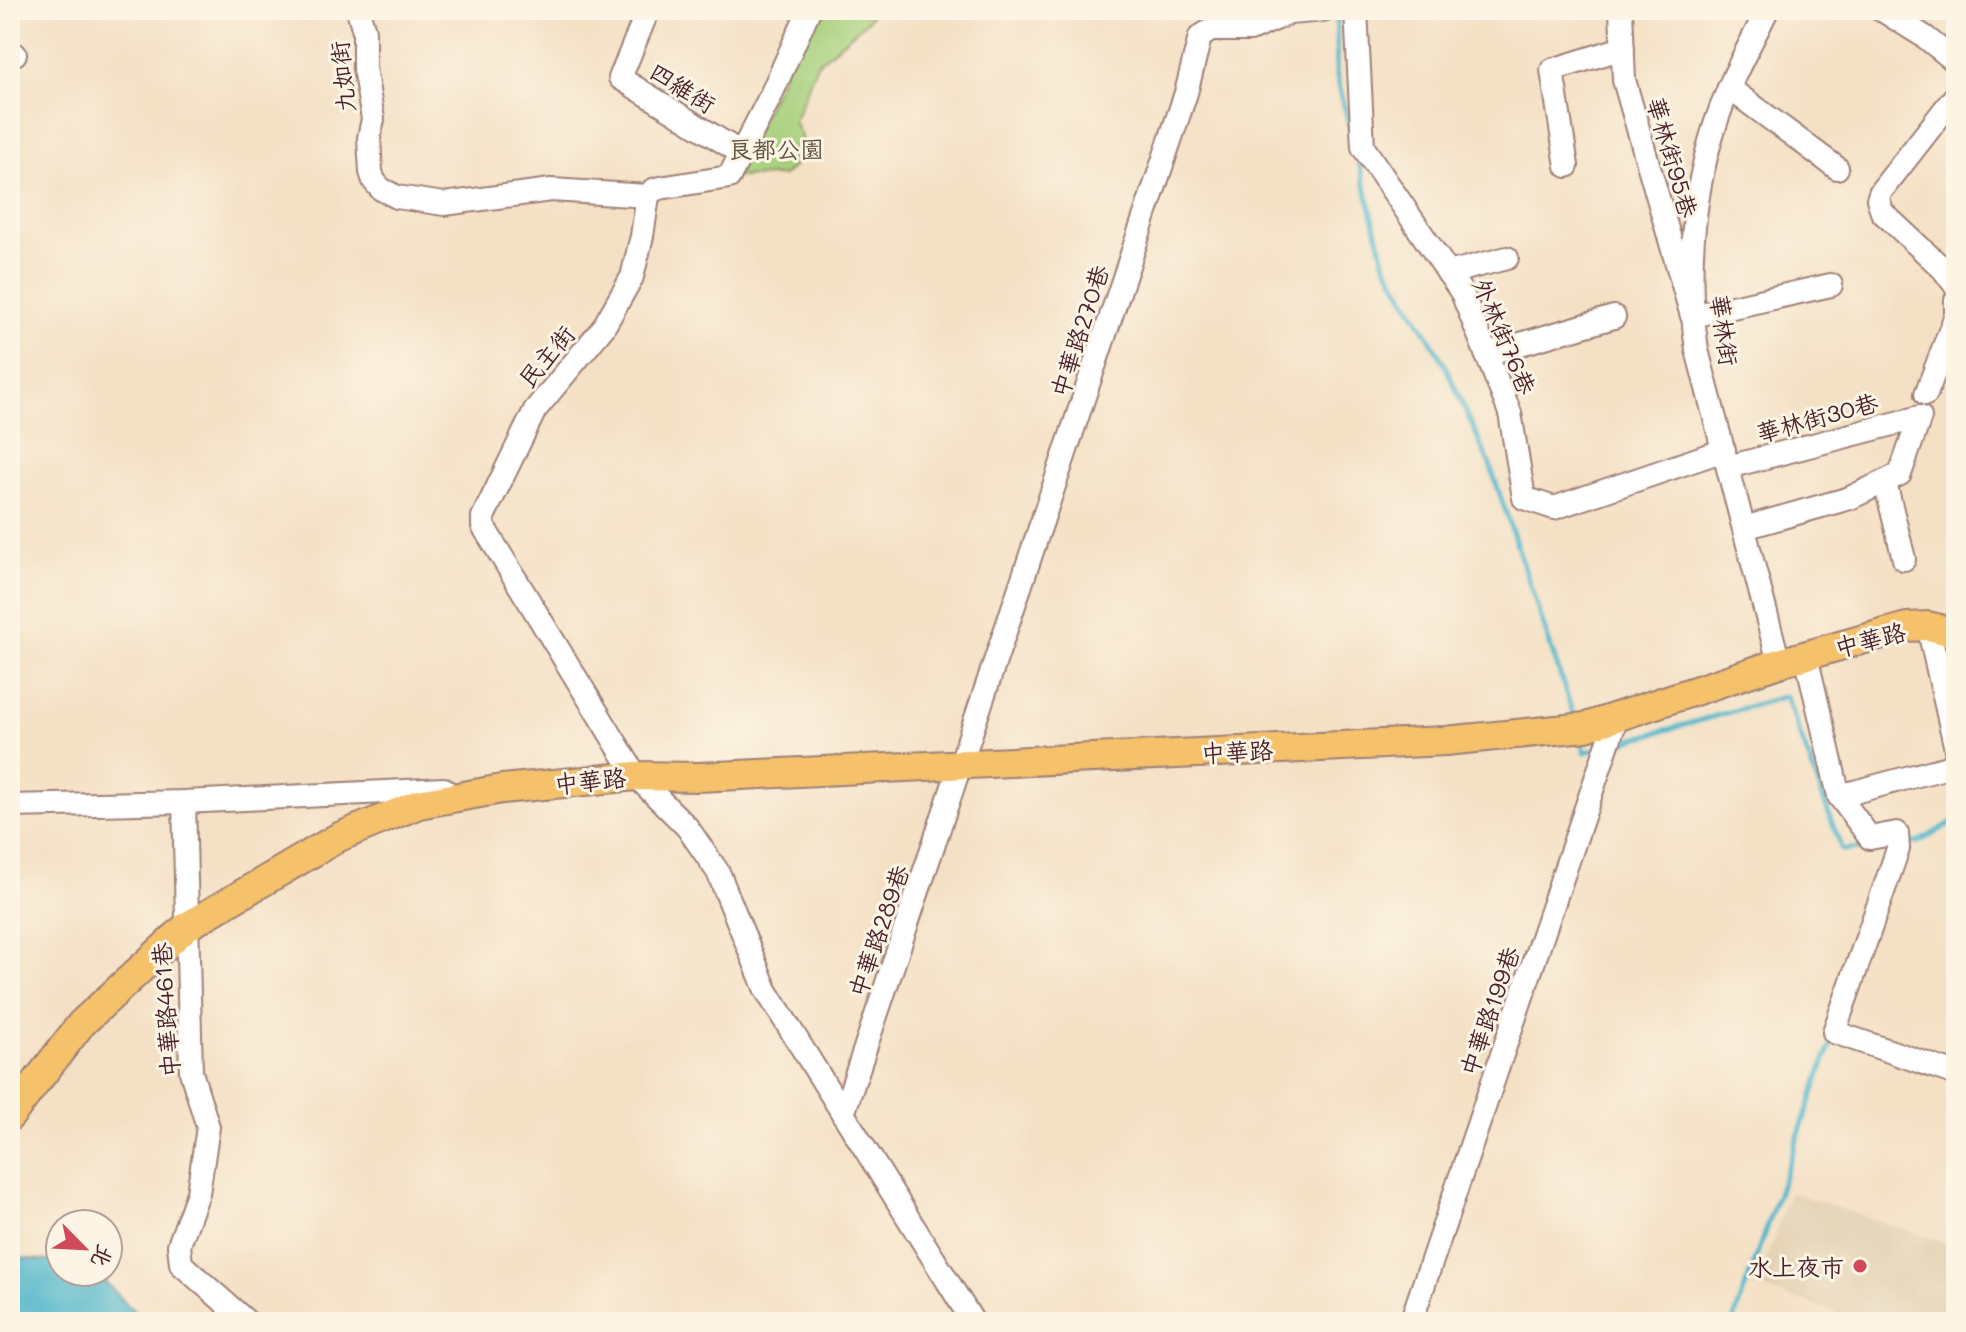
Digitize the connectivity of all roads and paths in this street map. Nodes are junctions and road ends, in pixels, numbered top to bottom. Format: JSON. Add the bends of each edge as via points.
{"nodes":[{"id":1,"x":358,"y":10,"type":"edge"},
{"id":2,"x":648,"y":10,"type":"edge"},
{"id":3,"x":809,"y":10,"type":"edge"},
{"id":4,"x":1324,"y":10,"type":"edge"},
{"id":5,"x":1356,"y":10,"type":"edge"},
{"id":6,"x":1621,"y":10,"type":"edge"},
{"id":7,"x":1767,"y":10,"type":"edge"},
{"id":8,"x":1882,"y":10,"type":"edge"},
{"id":9,"x":1623,"y":48,"type":"junction"},
{"id":10,"x":1956,"y":62,"type":"edge"},
{"id":11,"x":1729,"y":88,"type":"junction"},
{"id":12,"x":1956,"y":95,"type":"edge"},
{"id":13,"x":741,"y":153,"type":"junction"},
{"id":14,"x":1567,"y":166,"type":"dead end"},
{"id":15,"x":1837,"y":168,"type":"dead end"},
{"id":16,"x":648,"y":196,"type":"junction"},
{"id":17,"x":1507,"y":258,"type":"dead end"},
{"id":18,"x":1448,"y":273,"type":"junction"},
{"id":19,"x":1831,"y":285,"type":"dead end"},
{"id":20,"x":1956,"y":286,"type":"edge"},
{"id":21,"x":1956,"y":300,"type":"edge"},
{"id":22,"x":1956,"y":315,"type":"edge"},
{"id":23,"x":1692,"y":316,"type":"junction"},
{"id":24,"x":1614,"y":317,"type":"dead end"},
{"id":25,"x":1486,"y":354,"type":"junction"},
{"id":26,"x":1926,"y":394,"type":"dead end"},
{"id":27,"x":1726,"y":459,"type":"junction"},
{"id":28,"x":1885,"y":482,"type":"junction"},
{"id":29,"x":1744,"y":528,"type":"junction"},
{"id":30,"x":1904,"y":559,"type":"dead end"},
{"id":31,"x":1946,"y":629,"type":"edge"},
{"id":32,"x":1792,"y":659,"type":"junction"},
{"id":33,"x":1617,"y":717,"type":"junction"},
{"id":34,"x":1956,"y":749,"type":"edge"},
{"id":35,"x":1956,"y":757,"type":"edge"},
{"id":36,"x":962,"y":764,"type":"junction"},
{"id":37,"x":636,"y":776,"type":"junction"},
{"id":38,"x":502,"y":789,"type":"junction"},
{"id":39,"x":1839,"y":796,"type":"junction"},
{"id":40,"x":184,"y":802,"type":"junction"},
{"id":41,"x":10,"y":806,"type":"edge"},
{"id":42,"x":186,"y":927,"type":"junction"},
{"id":43,"x":1956,"y":1074,"type":"edge"},
{"id":44,"x":843,"y":1114,"type":"junction"},
{"id":45,"x":10,"y":1116,"type":"edge"},
{"id":46,"x":247,"y":1322,"type":"edge"},
{"id":47,"x":973,"y":1322,"type":"edge"},
{"id":48,"x":1411,"y":1322,"type":"edge"}],
"edges":[{"from":1,"to":16,"type":"street","name":"九如街","via":[[373,119],[371,172],[381,189],[397,197],[444,204],[551,190]]},
{"from":2,"to":13,"type":"street","name":"四維街","via":[[620,78]]},
{"from":3,"to":13,"type":"street"},
{"from":4,"to":36,"type":"street","name":"中華路270巷","via":[[1289,13],[1250,30],[1211,30],[1200,37],[1186,93]]},
{"from":5,"to":18,"type":"street","name":"外林街76巷","via":[[1363,147]]},
{"from":6,"to":9,"type":"street","name":"華林街95巷"},
{"from":7,"to":11,"type":"street","name":"華林街"},
{"from":8,"to":10,"type":"street"},
{"from":9,"to":14,"type":"street","via":[[1552,70]]},
{"from":9,"to":23,"type":"street","name":"華林街95巷","via":[[1624,80]]},
{"from":11,"to":15,"type":"street"},
{"from":11,"to":23,"type":"street","name":"華林街","via":[[1707,149],[1693,225]]},
{"from":12,"to":20,"type":"street","via":[[1878,199],[1882,212]]},
{"from":13,"to":16,"type":"street","via":[[729,177],[660,188]]},
{"from":16,"to":37,"type":"street","name":"民主街","via":[[632,277],[603,328],[535,410],[483,517],[483,526]]},
{"from":17,"to":18,"type":"street"},
{"from":18,"to":25,"type":"street","name":"外林街76巷","via":[[1462,293]]},
{"from":19,"to":23,"type":"street"},
{"from":21,"to":22,"type":"street"},
{"from":22,"to":26,"type":"street"},
{"from":23,"to":27,"type":"street","name":"華林街"},
{"from":24,"to":25,"type":"street"},
{"from":25,"to":27,"type":"street","name":"外林街76巷","via":[[1510,413],[1524,498],[1554,508]]},
{"from":27,"to":28,"type":"street","name":"華林街30巷","via":[[1920,417],[1900,474]]},
{"from":27,"to":29,"type":"street","name":"華林街"},
{"from":28,"to":29,"type":"street","via":[[1850,498]]},
{"from":28,"to":30,"type":"street"},
{"from":29,"to":32,"type":"street","name":"華林街"},
{"from":31,"to":32,"type":"main road","name":"中華路","via":[[1907,627]]},
{"from":31,"to":34,"type":"street"},
{"from":32,"to":33,"type":"main road","name":"中華路"},
{"from":32,"to":39,"type":"street","name":"華林街"},
{"from":33,"to":36,"type":"main road","name":"中華路","via":[[1586,727],[1445,741]]},
{"from":33,"to":48,"type":"street","name":"中華路199巷"},
{"from":35,"to":39,"type":"street","via":[[1952,766]]},
{"from":36,"to":37,"type":"main road","name":"中華路"},
{"from":36,"to":44,"type":"street","name":"中華路289巷"},
{"from":37,"to":38,"type":"main road","name":"中華路"},
{"from":37,"to":44,"type":"street","via":[[687,827],[718,872],[766,990]]},
{"from":38,"to":40,"type":"street","name":"中華路"},
{"from":38,"to":42,"type":"main road","name":"中華路","via":[[419,804],[339,837]]},
{"from":39,"to":43,"type":"street","via":[[1870,838],[1897,833],[1898,849],[1834,1032]]},
{"from":40,"to":41,"type":"street","name":"中華路"},
{"from":40,"to":42,"type":"street","name":"中華路461巷"},
{"from":42,"to":45,"type":"main road","name":"中華路","via":[[81,1024]]},
{"from":42,"to":46,"type":"street","name":"中華路461巷","via":[[191,1072],[208,1127],[198,1193],[179,1245],[181,1264]]},
{"from":44,"to":47,"type":"street"}]}
